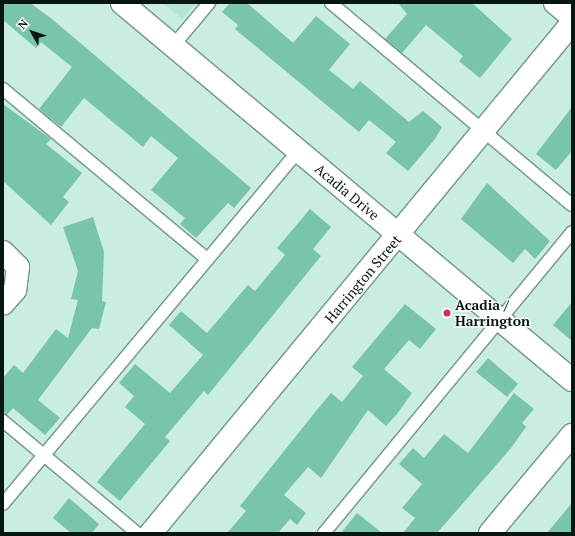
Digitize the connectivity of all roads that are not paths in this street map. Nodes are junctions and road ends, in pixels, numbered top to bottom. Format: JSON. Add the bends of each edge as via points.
{"nodes":[{"id":1,"x":122,"y":3,"type":"edge"},
{"id":2,"x":209,"y":3,"type":"edge"},
{"id":3,"x":331,"y":3,"type":"edge"},
{"id":4,"x":555,"y":3,"type":"edge"},
{"id":5,"x":572,"y":17,"type":"edge"},
{"id":6,"x":572,"y":22,"type":"edge"},
{"id":7,"x":173,"y":46,"type":"junction"},
{"id":8,"x":3,"y":89,"type":"edge"},
{"id":9,"x":483,"y":132,"type":"junction"},
{"id":10,"x":298,"y":151,"type":"junction"},
{"id":11,"x":572,"y":205,"type":"edge"},
{"id":12,"x":572,"y":232,"type":"edge"},
{"id":13,"x":399,"y":235,"type":"junction"},
{"id":14,"x":3,"y":252,"type":"edge"},
{"id":15,"x":207,"y":259,"type":"junction"},
{"id":16,"x":3,"y":304,"type":"edge"},
{"id":17,"x":502,"y":322,"type":"junction"},
{"id":18,"x":572,"y":380,"type":"edge"},
{"id":19,"x":3,"y":421,"type":"edge"},
{"id":20,"x":572,"y":435,"type":"edge"},
{"id":21,"x":44,"y":455,"type":"junction"},
{"id":22,"x":3,"y":504,"type":"edge"},
{"id":23,"x":137,"y":533,"type":"edge"},
{"id":24,"x":151,"y":533,"type":"edge"},
{"id":25,"x":324,"y":533,"type":"edge"},
{"id":26,"x":490,"y":533,"type":"edge"}],
"edges":[{"from":1,"to":7,"type":"street","name":"Acadia Drive"},
{"from":2,"to":7,"type":"lane"},
{"from":3,"to":9,"type":"lane"},
{"from":4,"to":5,"type":"street"},
{"from":6,"to":9,"type":"street","name":"Harrington Street"},
{"from":7,"to":10,"type":"street","name":"Acadia Drive"},
{"from":8,"to":15,"type":"lane"},
{"from":9,"to":11,"type":"lane"},
{"from":9,"to":13,"type":"street","name":"Harrington Street"},
{"from":10,"to":13,"type":"street","name":"Acadia Drive"},
{"from":10,"to":15,"type":"lane"},
{"from":12,"to":17,"type":"lane"},
{"from":13,"to":17,"type":"street","name":"Acadia Drive"},
{"from":13,"to":24,"type":"street","name":"Harrington Street"},
{"from":14,"to":16,"type":"street","via":[[18,267],[15,290]]},
{"from":15,"to":21,"type":"lane"},
{"from":17,"to":18,"type":"street","name":"Acadia Drive"},
{"from":17,"to":25,"type":"lane"},
{"from":19,"to":21,"type":"lane"},
{"from":20,"to":26,"type":"street"},
{"from":21,"to":22,"type":"lane"},
{"from":21,"to":23,"type":"lane"}]}
